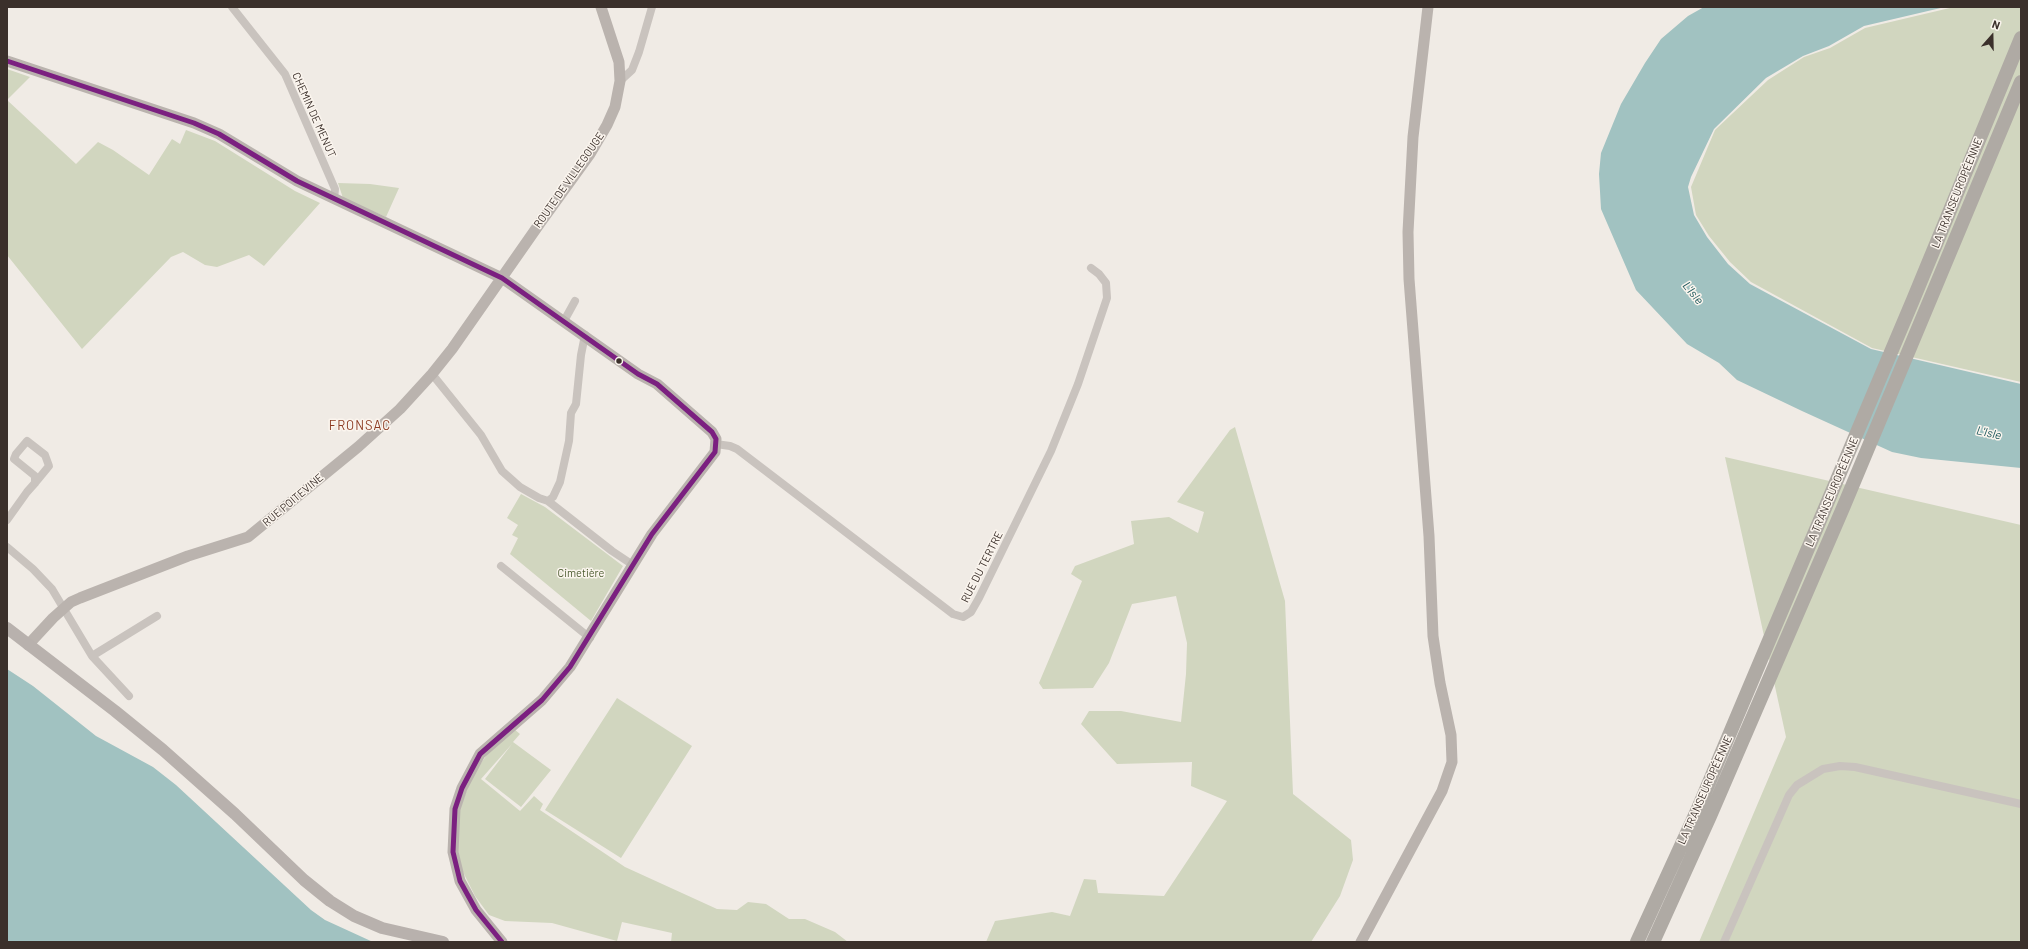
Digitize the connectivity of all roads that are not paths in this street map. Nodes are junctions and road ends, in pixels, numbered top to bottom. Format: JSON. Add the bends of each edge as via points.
{"nodes":[{"id":1,"x":232,"y":7,"type":"edge"},
{"id":2,"x":601,"y":7,"type":"edge"},
{"id":3,"x":652,"y":7,"type":"edge"},
{"id":4,"x":1428,"y":7,"type":"edge"},
{"id":5,"x":2020,"y":40,"type":"edge"},
{"id":6,"x":7,"y":61,"type":"edge"},
{"id":7,"x":620,"y":81,"type":"junction"},
{"id":8,"x":2021,"y":82,"type":"edge"},
{"id":9,"x":334,"y":199,"type":"junction"},
{"id":10,"x":1091,"y":268,"type":"dead end"},
{"id":11,"x":502,"y":278,"type":"junction"},
{"id":12,"x":575,"y":301,"type":"dead end"},
{"id":13,"x":564,"y":321,"type":"junction"},
{"id":14,"x":585,"y":335,"type":"junction"},
{"id":15,"x":432,"y":374,"type":"junction"},
{"id":16,"x":716,"y":444,"type":"junction"},
{"id":17,"x":35,"y":483,"type":"junction"},
{"id":18,"x":548,"y":501,"type":"junction"},
{"id":19,"x":7,"y":520,"type":"edge"},
{"id":20,"x":7,"y":547,"type":"edge"},
{"id":21,"x":633,"y":565,"type":"junction"},
{"id":22,"x":501,"y":566,"type":"dead end"},
{"id":23,"x":65,"y":608,"type":"junction"},
{"id":24,"x":157,"y":616,"type":"dead end"},
{"id":25,"x":7,"y":628,"type":"edge"},
{"id":26,"x":590,"y":638,"type":"junction"},
{"id":27,"x":28,"y":645,"type":"junction"},
{"id":28,"x":92,"y":656,"type":"junction"},
{"id":29,"x":129,"y":696,"type":"dead end"},
{"id":30,"x":2021,"y":804,"type":"edge"},
{"id":31,"x":443,"y":942,"type":"edge"},
{"id":32,"x":502,"y":942,"type":"edge"},
{"id":33,"x":1361,"y":942,"type":"edge"},
{"id":34,"x":1637,"y":942,"type":"edge"},
{"id":35,"x":1653,"y":942,"type":"edge"},
{"id":36,"x":1724,"y":942,"type":"edge"}],
"edges":[{"from":1,"to":9,"type":"street","name":"CHEMIN DE MENUT","via":[[285,74],[335,189]]},
{"from":2,"to":7,"type":"street","name":"ROUTE DE VILLEGOUGE","via":[[619,62]]},
{"from":3,"to":7,"type":"street","via":[[632,70]]},
{"from":4,"to":33,"type":"street","via":[[1413,138],[1408,232],[1409,279],[1428,529],[1433,636],[1451,736],[1452,762],[1442,791]]},
{"from":5,"to":34,"type":"highway","name":"LA TRANSEUROPÉENNE","via":[[1697,811]]},
{"from":6,"to":9,"type":"street","via":[[194,123],[219,134],[297,181]]},
{"from":7,"to":11,"type":"street","name":"ROUTE DE VILLEGOUGE","via":[[615,107],[599,140]]},
{"from":8,"to":35,"type":"highway","name":"LA TRANSEUROPÉENNE","via":[[1843,508],[1714,808]]},
{"from":9,"to":11,"type":"street"},
{"from":10,"to":16,"type":"street","name":"RUE DU TERTRE","via":[[1106,283],[1107,298],[1078,384],[1051,452],[979,598],[971,612],[963,617],[953,614],[737,450]]},
{"from":11,"to":13,"type":"street"},
{"from":11,"to":15,"type":"street","name":"RUE POITEVINE"},
{"from":12,"to":13,"type":"street"},
{"from":13,"to":14,"type":"street"},
{"from":14,"to":16,"type":"street","via":[[638,374],[657,384],[712,432]]},
{"from":14,"to":18,"type":"street","via":[[576,404],[571,413],[569,441],[560,482],[553,497]]},
{"from":15,"to":18,"type":"street","via":[[481,435],[502,471],[520,487]]},
{"from":15,"to":23,"type":"street","name":"RUE POITEVINE","via":[[400,409],[358,447],[248,537],[188,556],[80,598]]},
{"from":16,"to":21,"type":"street","via":[[710,459],[679,497]]},
{"from":17,"to":17,"type":"street","via":[[35,476],[14,459],[27,441],[45,456],[49,466]]},
{"from":17,"to":19,"type":"street"},
{"from":18,"to":21,"type":"street"},
{"from":20,"to":23,"type":"street","via":[[33,569],[52,589]]},
{"from":21,"to":26,"type":"street"},
{"from":22,"to":26,"type":"street"},
{"from":23,"to":27,"type":"street","name":"RUE POITEVINE"},
{"from":23,"to":28,"type":"street"},
{"from":24,"to":28,"type":"street"},
{"from":25,"to":27,"type":"main road"},
{"from":26,"to":32,"type":"street","via":[[542,700],[480,754],[462,788],[455,809],[453,852],[460,881],[476,910]]},
{"from":27,"to":31,"type":"main road","via":[[163,750],[330,901],[354,916],[382,928]]},
{"from":28,"to":29,"type":"street"},
{"from":30,"to":36,"type":"street","via":[[1855,767],[1823,769],[1797,785],[1789,795]]}]}
